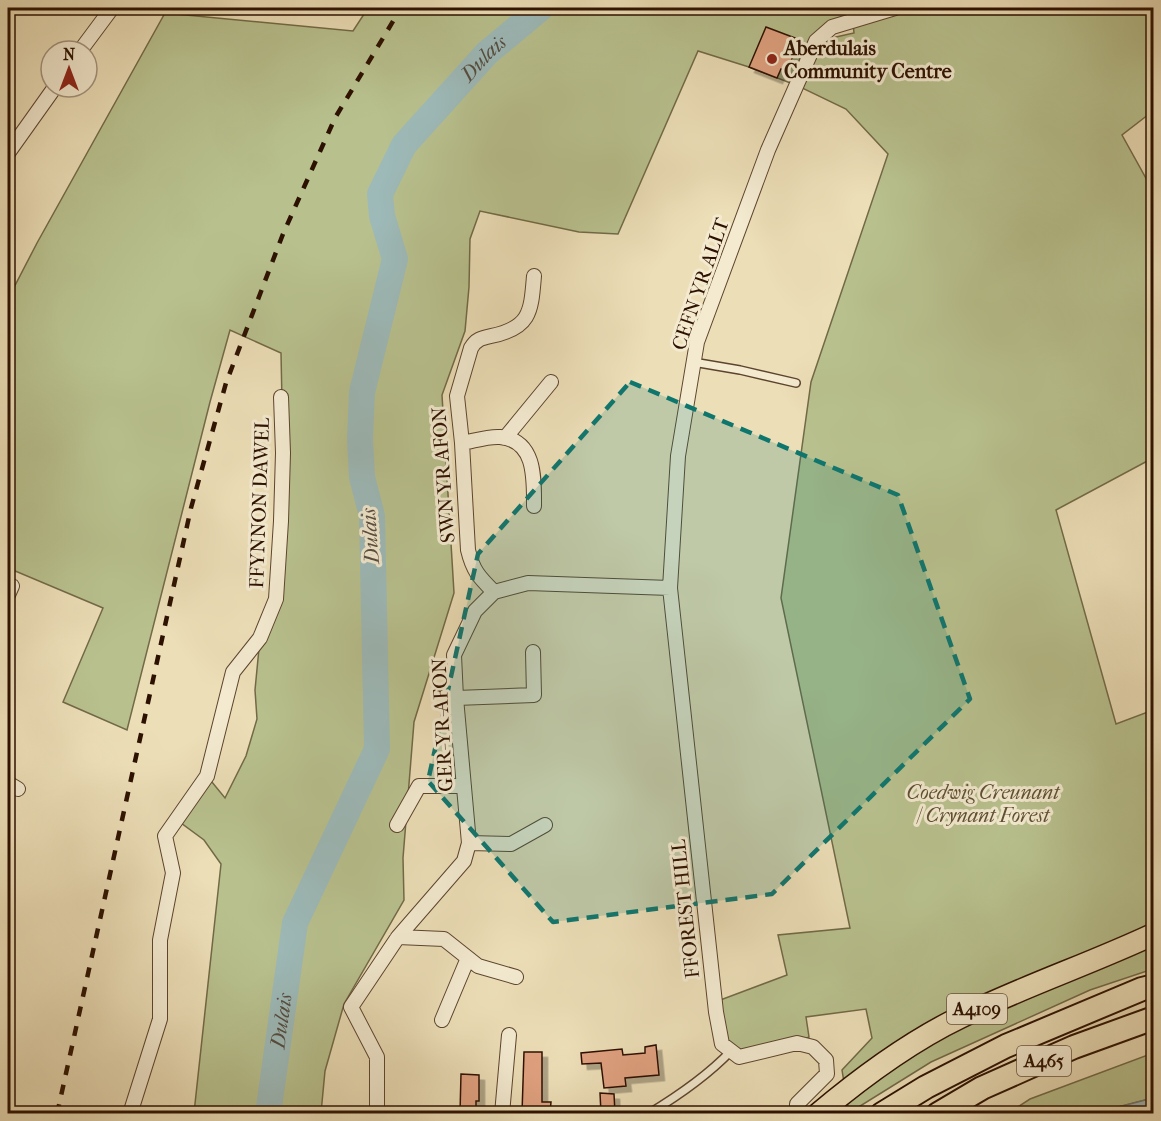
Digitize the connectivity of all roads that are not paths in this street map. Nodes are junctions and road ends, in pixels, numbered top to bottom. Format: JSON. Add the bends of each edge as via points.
{"nodes":[{"id":1,"x":112,"y":8,"type":"edge"},
{"id":2,"x":895,"y":8,"type":"edge"},
{"id":3,"x":89,"y":39,"type":"edge"},
{"id":4,"x":46,"y":99,"type":"edge"},
{"id":5,"x":8,"y":153,"type":"edge"},
{"id":6,"x":534,"y":276,"type":"dead end"},
{"id":7,"x":693,"y":362,"type":"junction"},
{"id":8,"x":551,"y":382,"type":"dead end"},
{"id":9,"x":796,"y":383,"type":"dead end"},
{"id":10,"x":281,"y":397,"type":"dead end"},
{"id":11,"x":505,"y":438,"type":"junction"},
{"id":12,"x":462,"y":442,"type":"junction"},
{"id":13,"x":534,"y":506,"type":"dead end"},
{"id":14,"x":670,"y":588,"type":"junction"},
{"id":15,"x":494,"y":592,"type":"junction"},
{"id":16,"x":533,"y":652,"type":"dead end"},
{"id":17,"x":456,"y":698,"type":"junction"},
{"id":18,"x":464,"y":786,"type":"junction"},
{"id":19,"x":397,"y":825,"type":"dead end"},
{"id":20,"x":544,"y":825,"type":"dead end"},
{"id":21,"x":469,"y":843,"type":"junction"},
{"id":22,"x":1154,"y":934,"type":"edge"},
{"id":23,"x":398,"y":937,"type":"junction"},
{"id":24,"x":468,"y":958,"type":"junction"},
{"id":25,"x":516,"y":977,"type":"dead end"},
{"id":26,"x":1154,"y":986,"type":"edge"},
{"id":27,"x":1154,"y":1018,"type":"edge"},
{"id":28,"x":442,"y":1020,"type":"dead end"},
{"id":29,"x":509,"y":1035,"type":"dead end"},
{"id":30,"x":731,"y":1051,"type":"junction"},
{"id":31,"x":130,"y":1113,"type":"edge"},
{"id":32,"x":377,"y":1113,"type":"edge"},
{"id":33,"x":502,"y":1113,"type":"edge"},
{"id":34,"x":648,"y":1113,"type":"edge"},
{"id":35,"x":797,"y":1113,"type":"edge"},
{"id":36,"x":818,"y":1113,"type":"edge"},
{"id":37,"x":882,"y":1113,"type":"edge"},
{"id":38,"x":938,"y":1113,"type":"edge"}],
"edges":[{"from":1,"to":3,"type":"street"},
{"from":2,"to":7,"type":"street","name":"CEFN YR ALLT","via":[[832,27],[816,41],[768,150]]},
{"from":4,"to":5,"type":"street"},
{"from":6,"to":12,"type":"street","name":"SWN YR AFON","via":[[531,308],[519,325],[483,338],[471,348],[457,396]]},
{"from":7,"to":9,"type":"lane"},
{"from":7,"to":14,"type":"street","name":"CEFN YR ALLT","via":[[678,456]]},
{"from":8,"to":11,"type":"street"},
{"from":10,"to":31,"type":"street","name":"FFYNNON DAWEL","via":[[283,453],[276,599],[260,638],[233,672],[207,776],[165,836],[172,873],[160,940],[160,1019]]},
{"from":11,"to":12,"type":"street"},
{"from":11,"to":13,"type":"street","via":[[521,447],[530,461]]},
{"from":12,"to":15,"type":"street","name":"SWN YR AFON","via":[[468,550],[478,576]]},
{"from":14,"to":15,"type":"street","via":[[528,583]]},
{"from":14,"to":30,"type":"street","name":"FFOREST HILL","via":[[716,1012],[722,1044]]},
{"from":15,"to":17,"type":"street","name":"GER-YR-AFON","via":[[475,611],[454,655]]},
{"from":16,"to":17,"type":"street","via":[[534,695]]},
{"from":17,"to":18,"type":"street","name":"GER-YR-AFON"},
{"from":18,"to":19,"type":"street","via":[[419,786]]},
{"from":18,"to":21,"type":"street","name":"GER-YR-AFON"},
{"from":20,"to":21,"type":"street","via":[[511,844]]},
{"from":21,"to":23,"type":"street","via":[[464,861]]},
{"from":22,"to":36,"type":"main road","number":"A4109","via":[[959,1017],[896,1054]]},
{"from":23,"to":24,"type":"street","via":[[444,939]]},
{"from":23,"to":32,"type":"street","via":[[351,1006],[377,1057]]},
{"from":24,"to":25,"type":"street","via":[[478,966]]},
{"from":24,"to":28,"type":"street"},
{"from":26,"to":37,"type":"highway","number":"A465","via":[[1006,1046]]},
{"from":27,"to":38,"type":"highway","number":"A465","via":[[1074,1047],[982,1088]]},
{"from":29,"to":33,"type":"street"},
{"from":30,"to":34,"type":"lane","via":[[677,1096]]},
{"from":30,"to":35,"type":"street","via":[[739,1057],[797,1043],[813,1047],[826,1060],[827,1074],[797,1104]]}]}
